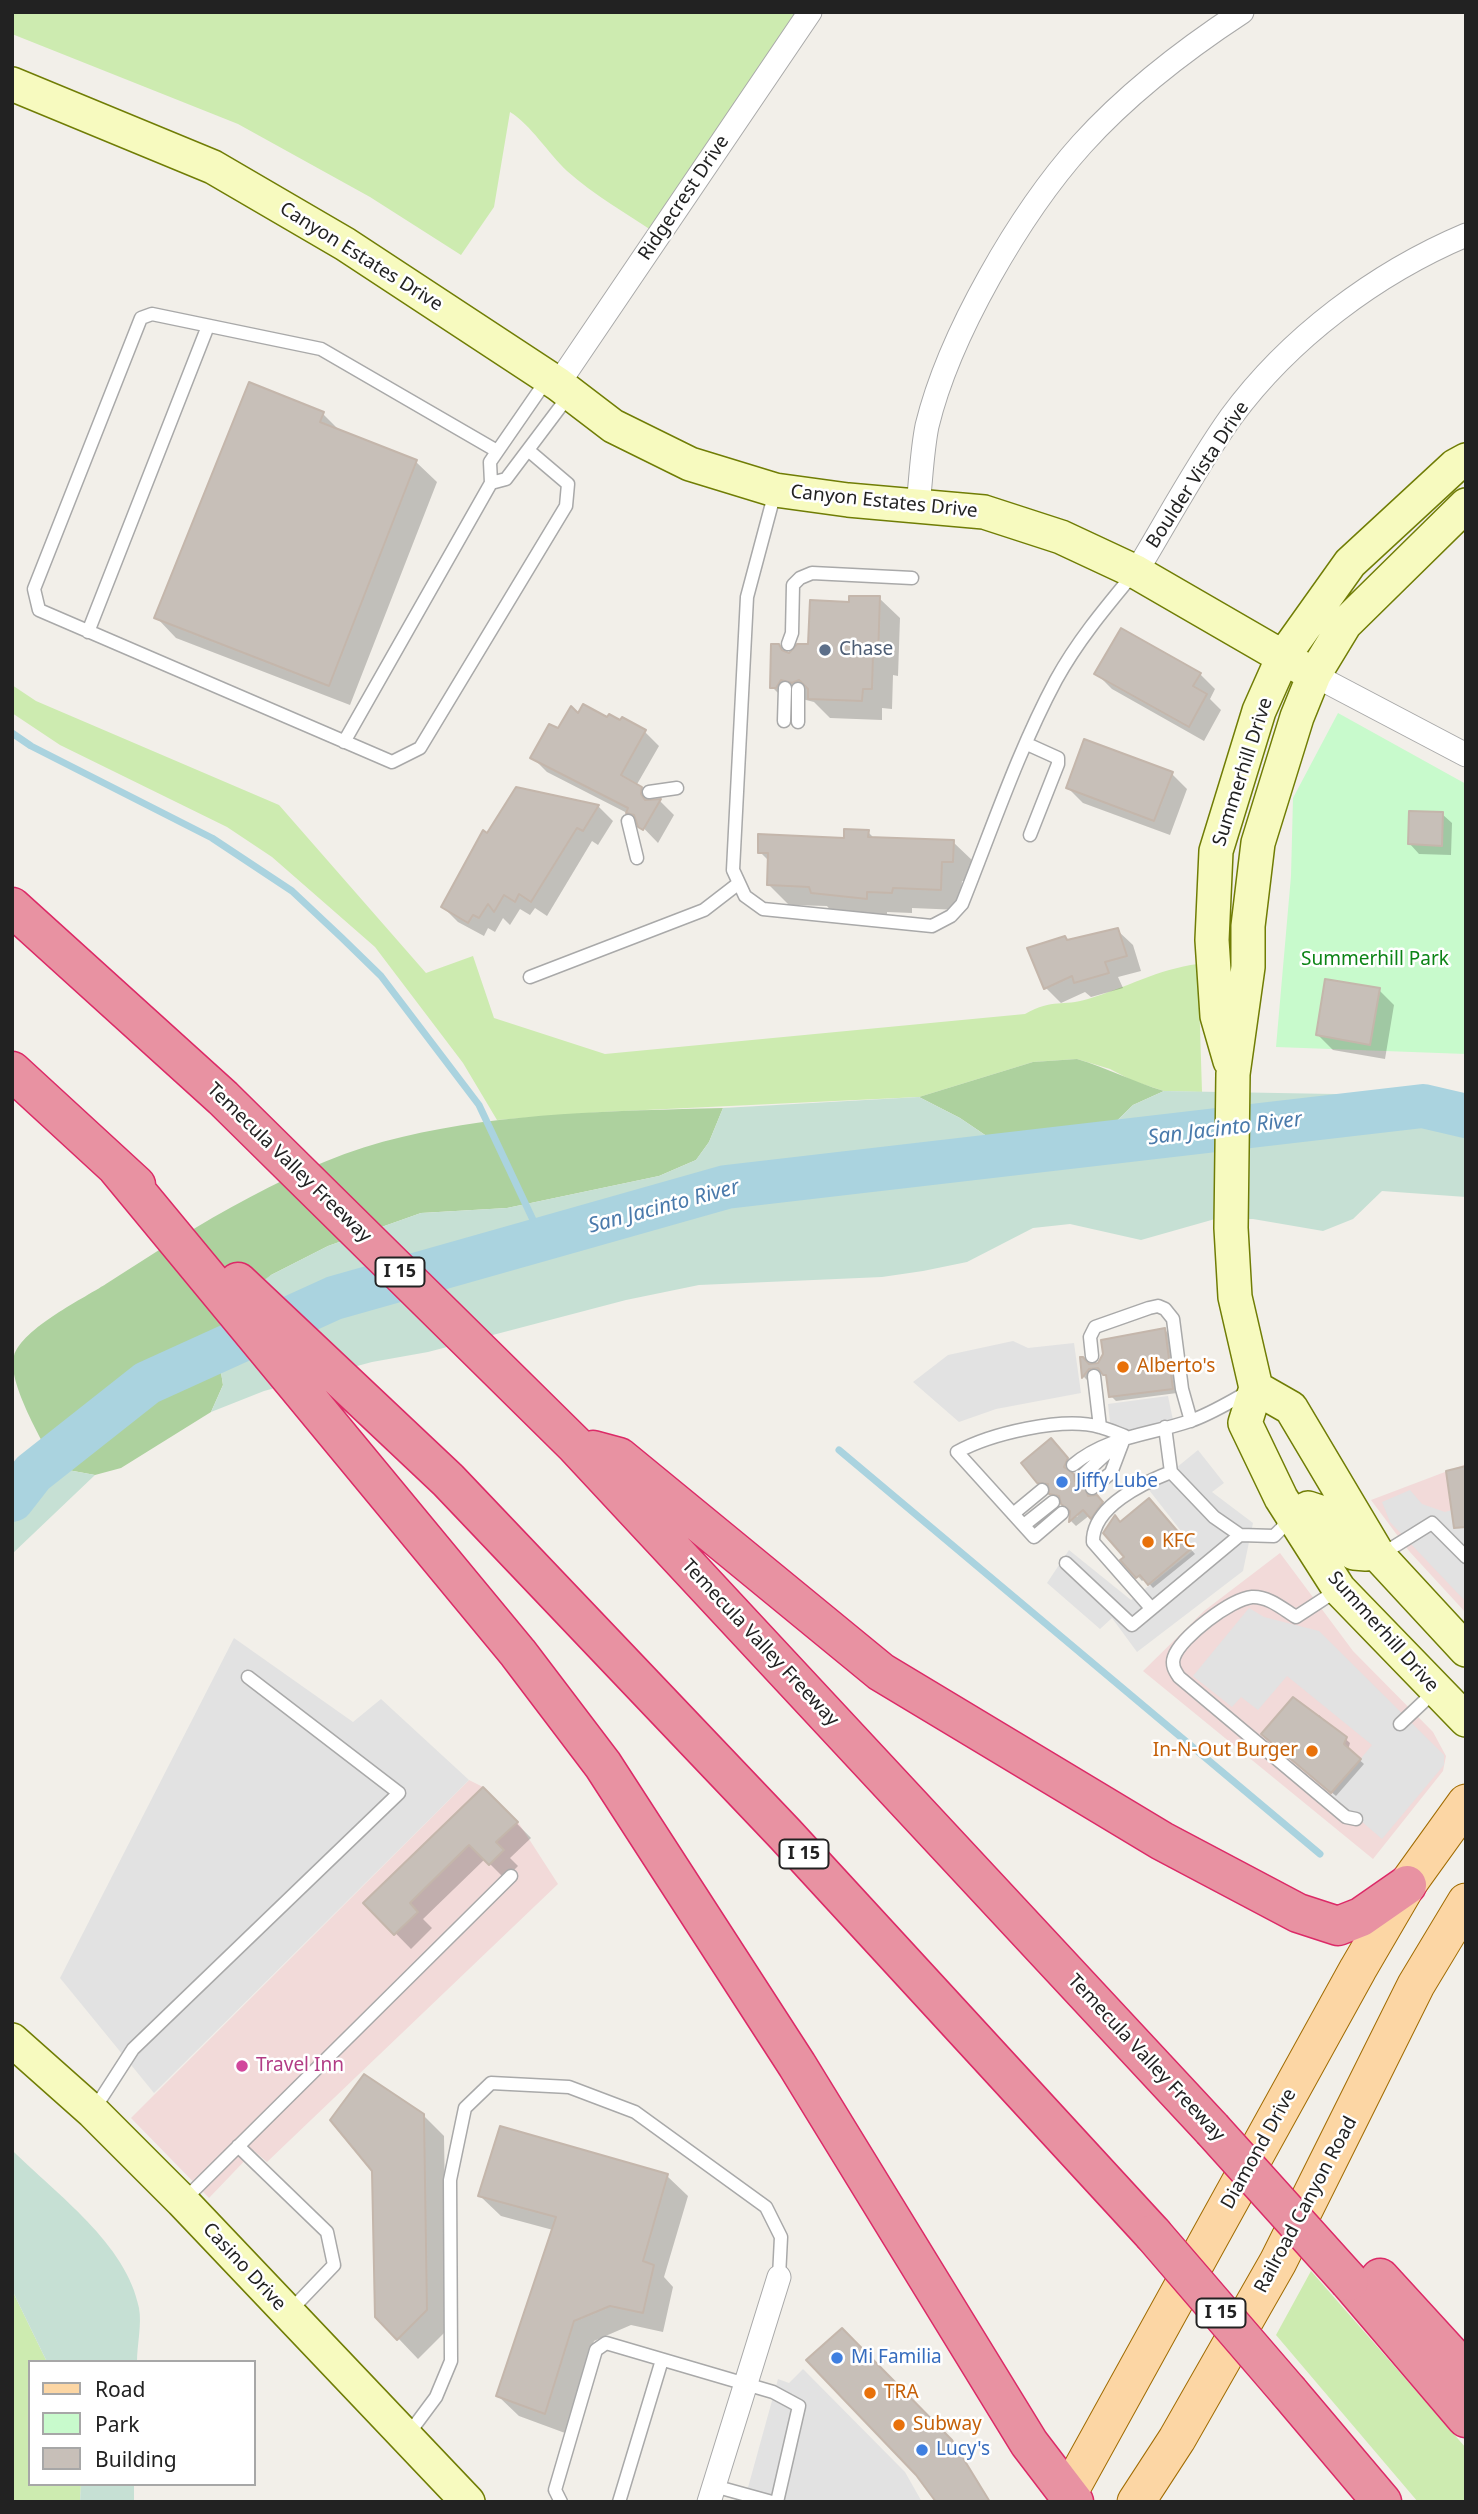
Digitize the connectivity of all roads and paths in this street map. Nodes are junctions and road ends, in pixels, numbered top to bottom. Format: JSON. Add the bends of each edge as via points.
{"nodes":[{"id":1,"x":810,"y":12,"type":"edge"},
{"id":2,"x":1242,"y":12,"type":"edge"},
{"id":3,"x":12,"y":84,"type":"edge"},
{"id":4,"x":1466,"y":235,"type":"edge"},
{"id":5,"x":208,"y":327,"type":"junction"},
{"id":6,"x":559,"y":385,"type":"junction"},
{"id":7,"x":528,"y":450,"type":"junction"},
{"id":8,"x":497,"y":451,"type":"junction"},
{"id":9,"x":1466,"y":460,"type":"edge"},
{"id":10,"x":491,"y":483,"type":"junction"},
{"id":11,"x":775,"y":490,"type":"junction"},
{"id":12,"x":918,"y":505,"type":"junction"},
{"id":13,"x":1466,"y":505,"type":"edge"},
{"id":14,"x":1136,"y":572,"type":"junction"},
{"id":15,"x":912,"y":578,"type":"dead end"},
{"id":16,"x":88,"y":632,"type":"junction"},
{"id":17,"x":792,"y":640,"type":"dead end"},
{"id":18,"x":1283,"y":657,"type":"junction"},
{"id":19,"x":1314,"y":676,"type":"junction"},
{"id":20,"x":784,"y":721,"type":"dead end"},
{"id":21,"x":797,"y":722,"type":"dead end"},
{"id":22,"x":344,"y":742,"type":"junction"},
{"id":23,"x":1027,"y":744,"type":"junction"},
{"id":24,"x":1466,"y":755,"type":"edge"},
{"id":25,"x":677,"y":788,"type":"dead end"},
{"id":26,"x":649,"y":792,"type":"dead end"},
{"id":27,"x":628,"y":821,"type":"dead end"},
{"id":28,"x":1030,"y":835,"type":"dead end"},
{"id":29,"x":637,"y":858,"type":"dead end"},
{"id":30,"x":739,"y":883,"type":"junction"},
{"id":31,"x":12,"y":907,"type":"edge"},
{"id":32,"x":530,"y":977,"type":"dead end"},
{"id":33,"x":12,"y":1071,"type":"edge"},
{"id":34,"x":1233,"y":1074,"type":"junction"},
{"id":35,"x":117,"y":1168,"type":"junction"},
{"id":36,"x":1092,"y":1356,"type":"dead end"},
{"id":37,"x":1094,"y":1376,"type":"dead end"},
{"id":38,"x":1256,"y":1388,"type":"junction"},
{"id":39,"x":1191,"y":1420,"type":"junction"},
{"id":40,"x":1100,"y":1427,"type":"junction"},
{"id":41,"x":1165,"y":1427,"type":"junction"},
{"id":42,"x":1125,"y":1436,"type":"junction"},
{"id":43,"x":576,"y":1446,"type":"junction"},
{"id":44,"x":1073,"y":1465,"type":"dead end"},
{"id":45,"x":1171,"y":1472,"type":"junction"},
{"id":46,"x":1082,"y":1476,"type":"dead end"},
{"id":47,"x":1092,"y":1488,"type":"dead end"},
{"id":48,"x":1042,"y":1489,"type":"dead end"},
{"id":49,"x":1053,"y":1502,"type":"dead end"},
{"id":50,"x":1062,"y":1513,"type":"dead end"},
{"id":51,"x":1013,"y":1514,"type":"junction"},
{"id":52,"x":1293,"y":1518,"type":"junction"},
{"id":53,"x":1024,"y":1525,"type":"junction"},
{"id":54,"x":1240,"y":1535,"type":"junction"},
{"id":55,"x":1379,"y":1556,"type":"junction"},
{"id":56,"x":1466,"y":1558,"type":"edge"},
{"id":57,"x":1066,"y":1563,"type":"dead end"},
{"id":58,"x":1339,"y":1589,"type":"junction"},
{"id":59,"x":1151,"y":1608,"type":"junction"},
{"id":60,"x":1466,"y":1650,"type":"edge"},
{"id":61,"x":248,"y":1678,"type":"dead end"},
{"id":62,"x":1435,"y":1691,"type":"junction"},
{"id":63,"x":1466,"y":1720,"type":"edge"},
{"id":64,"x":1400,"y":1724,"type":"dead end"},
{"id":65,"x":1466,"y":1803,"type":"edge"},
{"id":66,"x":1356,"y":1819,"type":"dead end"},
{"id":67,"x":512,"y":1876,"type":"dead end"},
{"id":68,"x":1407,"y":1885,"type":"junction"},
{"id":69,"x":1466,"y":1902,"type":"edge"},
{"id":70,"x":20,"y":2048,"type":"edge"},
{"id":71,"x":93,"y":2112,"type":"junction"},
{"id":72,"x":238,"y":2146,"type":"junction"},
{"id":73,"x":182,"y":2201,"type":"junction"},
{"id":74,"x":1359,"y":2274,"type":"junction"},
{"id":75,"x":779,"y":2277,"type":"joint"},
{"id":76,"x":288,"y":2313,"type":"junction"},
{"id":77,"x":662,"y":2360,"type":"junction"},
{"id":78,"x":1466,"y":2372,"type":"edge"},
{"id":79,"x":745,"y":2386,"type":"junction"},
{"id":80,"x":1466,"y":2418,"type":"edge"},
{"id":81,"x":406,"y":2438,"type":"junction"},
{"id":82,"x":712,"y":2494,"type":"edge"},
{"id":83,"x":1068,"y":2499,"type":"edge"},
{"id":84,"x":468,"y":2502,"type":"edge"},
{"id":85,"x":561,"y":2502,"type":"edge"},
{"id":86,"x":620,"y":2502,"type":"edge"},
{"id":87,"x":775,"y":2502,"type":"edge"},
{"id":88,"x":1136,"y":2502,"type":"edge"},
{"id":89,"x":1382,"y":2502,"type":"edge"}],
"edges":[{"from":1,"to":6,"type":"street","name":"Ridgecrest Drive"},
{"from":2,"to":12,"type":"street","via":[[1189,47],[1132,94],[1082,145],[1027,219],[997,265],[944,371],[927,427]]},
{"from":3,"to":6,"type":"main road","name":"Canyon Estates Drive","via":[[213,167],[345,244]]},
{"from":4,"to":14,"type":"street","name":"Boulder Vista Drive","via":[[1356,297],[1291,349],[1232,416]]},
{"from":5,"to":8,"type":"lane","via":[[321,349]]},
{"from":5,"to":16,"type":"lane"},
{"from":5,"to":16,"type":"lane","via":[[152,314],[141,318],[34,590],[39,610]]},
{"from":6,"to":7,"type":"lane"},
{"from":6,"to":8,"type":"lane"},
{"from":6,"to":11,"type":"main road","name":"Canyon Estates Drive","via":[[613,426],[690,464]]},
{"from":7,"to":10,"type":"lane","via":[[506,479]]},
{"from":7,"to":22,"type":"lane","via":[[569,484],[566,506],[420,748],[392,762]]},
{"from":8,"to":10,"type":"lane","via":[[490,462]]},
{"from":9,"to":18,"type":"main road","name":"Summerhill Drive","via":[[1350,563]]},
{"from":10,"to":22,"type":"lane"},
{"from":11,"to":12,"type":"main road","name":"Canyon Estates Drive"},
{"from":11,"to":30,"type":"lane","via":[[747,597],[733,870]]},
{"from":12,"to":14,"type":"main road","name":"Canyon Estates Drive","via":[[984,512],[1061,537]]},
{"from":13,"to":19,"type":"main road","name":"Summerhill Drive","via":[[1345,624]]},
{"from":14,"to":18,"type":"main road","name":"Canyon Estates Drive"},
{"from":14,"to":23,"type":"lane","via":[[1090,625],[1056,680]]},
{"from":15,"to":17,"type":"lane","via":[[812,573],[800,578],[793,585]]},
{"from":16,"to":22,"type":"lane"},
{"from":18,"to":19,"type":"main road","name":"Canyon Estates Drive"},
{"from":18,"to":34,"type":"main road","name":"Summerhill Drive","via":[[1259,710],[1216,850],[1212,940],[1217,1016]]},
{"from":19,"to":24,"type":"street","name":"Canyon Estates Drive"},
{"from":19,"to":34,"type":"main road","name":"Summerhill Drive","via":[[1290,736],[1258,843]]},
{"from":20,"to":21,"type":"lane","via":[[791,689]]},
{"from":23,"to":28,"type":"lane","via":[[1058,758]]},
{"from":23,"to":30,"type":"lane","via":[[962,904],[932,926],[763,909],[745,896]]},
{"from":25,"to":26,"type":"lane"},
{"from":27,"to":29,"type":"lane"},
{"from":30,"to":32,"type":"lane","via":[[704,910]]},
{"from":31,"to":43,"type":"highway","name":"Temecula Valley Freeway","number":"I 15","via":[[223,1098]]},
{"from":33,"to":35,"type":"highway","number":"I 15"},
{"from":34,"to":38,"type":"main road","name":"Summerhill Drive","via":[[1235,1297]]},
{"from":35,"to":83,"type":"highway","via":[[518,1653],[603,1765],[790,2053]]},
{"from":35,"to":89,"type":"highway","number":"I 15","bridge":true,"via":[[448,1480],[785,1834],[1153,2234]]},
{"from":36,"to":39,"type":"lane","via":[[1090,1337],[1095,1326],[1149,1308],[1165,1309],[1173,1319]]},
{"from":37,"to":40,"type":"lane"},
{"from":38,"to":39,"type":"lane"},
{"from":38,"to":52,"type":"main road","name":"Summerhill Drive","via":[[1245,1423]]},
{"from":38,"to":55,"type":"main road","via":[[1291,1408]]},
{"from":39,"to":41,"type":"lane"},
{"from":40,"to":42,"type":"lane"},
{"from":40,"to":51,"type":"lane","via":[[1073,1424],[1010,1432],[957,1452]]},
{"from":41,"to":42,"type":"lane"},
{"from":41,"to":45,"type":"lane"},
{"from":42,"to":44,"type":"lane","via":[[1090,1451]]},
{"from":42,"to":46,"type":"lane"},
{"from":42,"to":47,"type":"lane","via":[[1111,1473]]},
{"from":43,"to":68,"type":"highway","via":[[620,1457],[881,1672],[1162,1841],[1287,1908],[1338,1926],[1361,1917]]},
{"from":43,"to":74,"type":"highway","name":"Temecula Valley Freeway","number":"I 15","bridge":true,"via":[[1267,2192]]},
{"from":45,"to":54,"type":"lane","via":[[1214,1517]]},
{"from":45,"to":59,"type":"lane","via":[[1146,1482],[1099,1518],[1093,1529],[1093,1542]]},
{"from":48,"to":51,"type":"lane"},
{"from":49,"to":53,"type":"lane"},
{"from":50,"to":53,"type":"lane","via":[[1034,1537]]},
{"from":51,"to":53,"type":"lane"},
{"from":52,"to":54,"type":"lane","via":[[1273,1536]]},
{"from":52,"to":55,"type":"main road","via":[[1308,1508],[1323,1513],[1354,1553]]},
{"from":52,"to":58,"type":"main road","name":"Summerhill Drive"},
{"from":54,"to":59,"type":"lane"},
{"from":55,"to":56,"type":"lane","via":[[1432,1523]]},
{"from":55,"to":60,"type":"main road"},
{"from":57,"to":59,"type":"lane","via":[[1132,1625]]},
{"from":58,"to":62,"type":"main road","name":"Summerhill Drive"},
{"from":58,"to":66,"type":"lane","via":[[1296,1617],[1265,1598],[1238,1601],[1210,1618],[1185,1642],[1174,1656],[1173,1667],[1179,1678],[1325,1800],[1346,1817]]},
{"from":61,"to":71,"type":"lane","via":[[399,1793],[133,2049]]},
{"from":62,"to":63,"type":"main road","name":"Summerhill Drive"},
{"from":62,"to":64,"type":"lane"},
{"from":65,"to":68,"type":"main road","name":"Diamond Drive"},
{"from":67,"to":72,"type":"lane"},
{"from":68,"to":83,"type":"main road","name":"Diamond Drive"},
{"from":69,"to":88,"type":"main road","name":"Railroad Canyon Road","via":[[1416,1985],[1278,2262]]},
{"from":70,"to":71,"type":"main road","name":"Casino Drive"},
{"from":71,"to":73,"type":"main road","name":"Casino Drive"},
{"from":72,"to":73,"type":"lane"},
{"from":72,"to":76,"type":"lane","via":[[327,2232],[334,2265]]},
{"from":73,"to":76,"type":"main road","name":"Casino Drive"},
{"from":74,"to":78,"type":"highway"},
{"from":74,"to":80,"type":"highway","name":"Temecula Valley Freeway","number":"I 15"},
{"from":75,"to":79,"type":"street"},
{"from":75,"to":81,"type":"lane","via":[[781,2237],[766,2207],[635,2112],[569,2087],[491,2083],[465,2108],[450,2180],[452,2361],[436,2397]]},
{"from":76,"to":81,"type":"main road","name":"Casino Drive"},
{"from":77,"to":79,"type":"lane"},
{"from":77,"to":85,"type":"lane","via":[[606,2343],[597,2350],[555,2490]]},
{"from":77,"to":86,"type":"lane"},
{"from":79,"to":82,"type":"street"},
{"from":79,"to":87,"type":"lane","via":[[773,2392],[799,2406]]},
{"from":81,"to":84,"type":"main road","name":"Casino Drive"},
{"from":82,"to":87,"type":"lane"}]}
